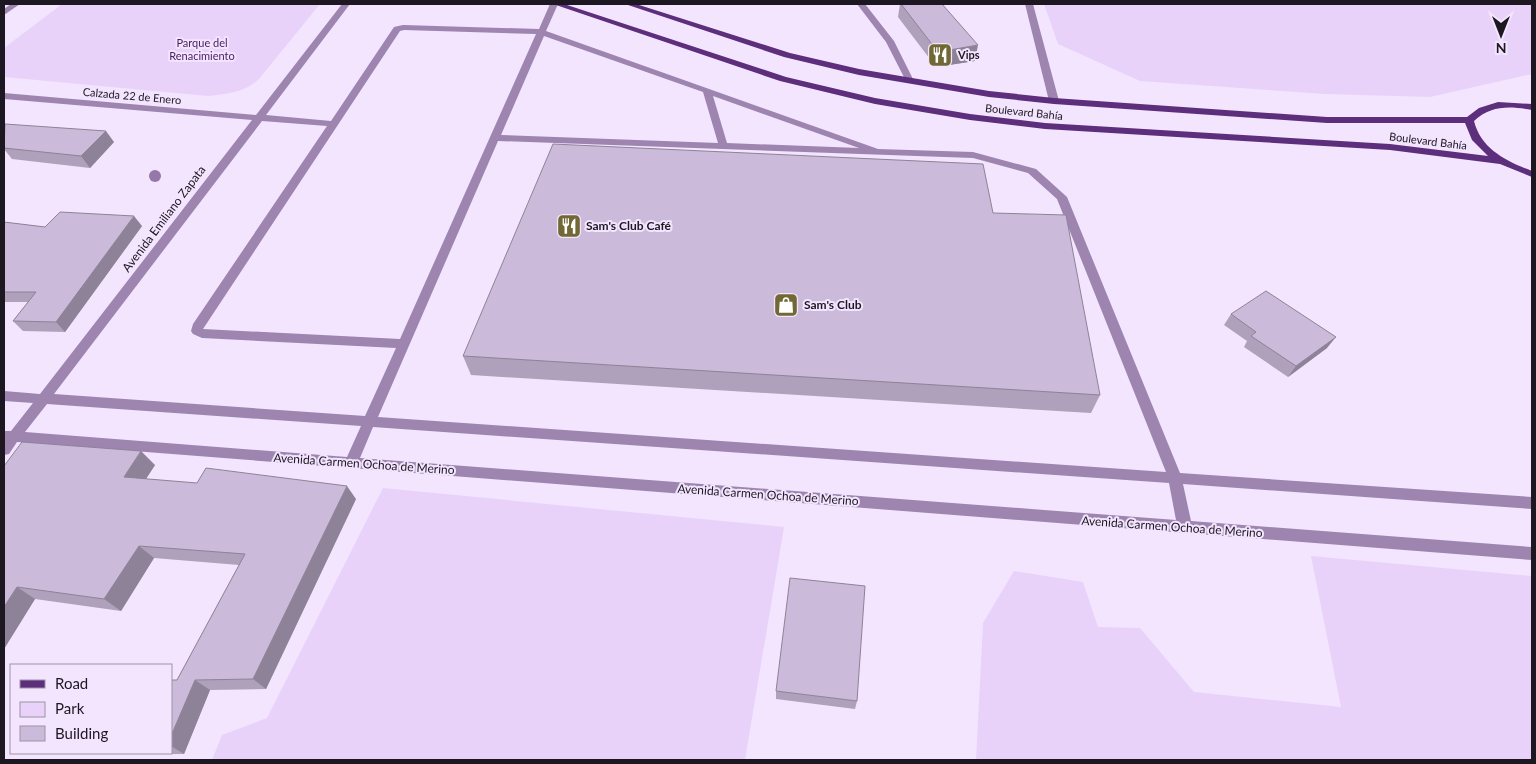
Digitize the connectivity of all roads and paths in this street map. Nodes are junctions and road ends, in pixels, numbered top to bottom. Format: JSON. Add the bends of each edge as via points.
{"nodes":[{"id":1,"x":16,"y":4,"type":"edge"},
{"id":2,"x":346,"y":4,"type":"edge"},
{"id":3,"x":556,"y":4,"type":"edge"},
{"id":4,"x":630,"y":4,"type":"edge"},
{"id":5,"x":861,"y":4,"type":"edge"},
{"id":6,"x":1029,"y":4,"type":"edge"},
{"id":7,"x":4,"y":13,"type":"edge"},
{"id":8,"x":541,"y":32,"type":"junction"},
{"id":9,"x":910,"y":81,"type":"junction"},
{"id":10,"x":707,"y":91,"type":"junction"},
{"id":11,"x":4,"y":96,"type":"edge"},
{"id":12,"x":1054,"y":101,"type":"junction"},
{"id":13,"x":1532,"y":107,"type":"edge"},
{"id":14,"x":258,"y":118,"type":"junction"},
{"id":15,"x":1470,"y":120,"type":"junction"},
{"id":16,"x":334,"y":124,"type":"junction"},
{"id":17,"x":495,"y":138,"type":"junction"},
{"id":18,"x":723,"y":145,"type":"junction"},
{"id":19,"x":874,"y":150,"type":"junction"},
{"id":20,"x":1502,"y":161,"type":"junction"},
{"id":21,"x":1532,"y":175,"type":"edge"},
{"id":22,"x":404,"y":344,"type":"junction"},
{"id":23,"x":4,"y":396,"type":"edge"},
{"id":24,"x":42,"y":400,"type":"junction"},
{"id":25,"x":370,"y":422,"type":"junction"},
{"id":26,"x":9,"y":436,"type":"edge"},
{"id":27,"x":4,"y":450,"type":"edge"},
{"id":28,"x":351,"y":463,"type":"junction"},
{"id":29,"x":1175,"y":477,"type":"junction"},
{"id":30,"x":1532,"y":502,"type":"edge"},
{"id":31,"x":1185,"y":528,"type":"junction"},
{"id":32,"x":1532,"y":554,"type":"edge"}],
"edges":[{"from":1,"to":7,"type":"street"},
{"from":2,"to":14,"type":"street","name":"Avenida Emiliano Zapata"},
{"from":3,"to":8,"type":"street"},
{"from":3,"to":20,"type":"main road","name":"Boulevard Bahía","via":[[784,79],[875,101],[1045,126],[1390,147]]},
{"from":4,"to":9,"type":"main road","name":"Boulevard Bahía","via":[[787,55]]},
{"from":5,"to":9,"type":"street","via":[[890,41]]},
{"from":6,"to":12,"type":"street"},
{"from":8,"to":10,"type":"street"},
{"from":8,"to":16,"type":"street","via":[[410,26],[397,29]]},
{"from":8,"to":17,"type":"street"},
{"from":9,"to":12,"type":"main road","name":"Boulevard Bahía"},
{"from":10,"to":18,"type":"street"},
{"from":10,"to":19,"type":"street"},
{"from":11,"to":14,"type":"street","name":"Calzada 22 de Enero"},
{"from":12,"to":15,"type":"main road","name":"Boulevard Bahía","via":[[1327,120]]},
{"from":13,"to":15,"type":"main road","via":[[1497,104],[1478,110]]},
{"from":14,"to":16,"type":"street","name":"Calzada 22 de Enero"},
{"from":14,"to":24,"type":"street","name":"Avenida Emiliano Zapata"},
{"from":15,"to":20,"type":"main road","via":[[1471,133],[1482,147]]},
{"from":16,"to":22,"type":"street","via":[[197,331],[202,334]]},
{"from":17,"to":18,"type":"street"},
{"from":17,"to":22,"type":"street"},
{"from":18,"to":19,"type":"street"},
{"from":19,"to":29,"type":"street","via":[[973,155],[1032,171],[1062,197]]},
{"from":20,"to":21,"type":"main road"},
{"from":22,"to":25,"type":"street"},
{"from":23,"to":24,"type":"street"},
{"from":24,"to":25,"type":"street"},
{"from":24,"to":26,"type":"street","name":"Avenida Emiliano Zapata"},
{"from":25,"to":28,"type":"street"},
{"from":25,"to":29,"type":"street"},
{"from":26,"to":27,"type":"street","name":"Avenida Emiliano Zapata"},
{"from":26,"to":28,"type":"street","name":"Avenida Carmen Ochoa de Merino"},
{"from":28,"to":31,"type":"street","name":"Avenida Carmen Ochoa de Merino"},
{"from":29,"to":30,"type":"street"},
{"from":29,"to":31,"type":"street"},
{"from":31,"to":32,"type":"street","name":"Avenida Carmen Ochoa de Merino"}]}
